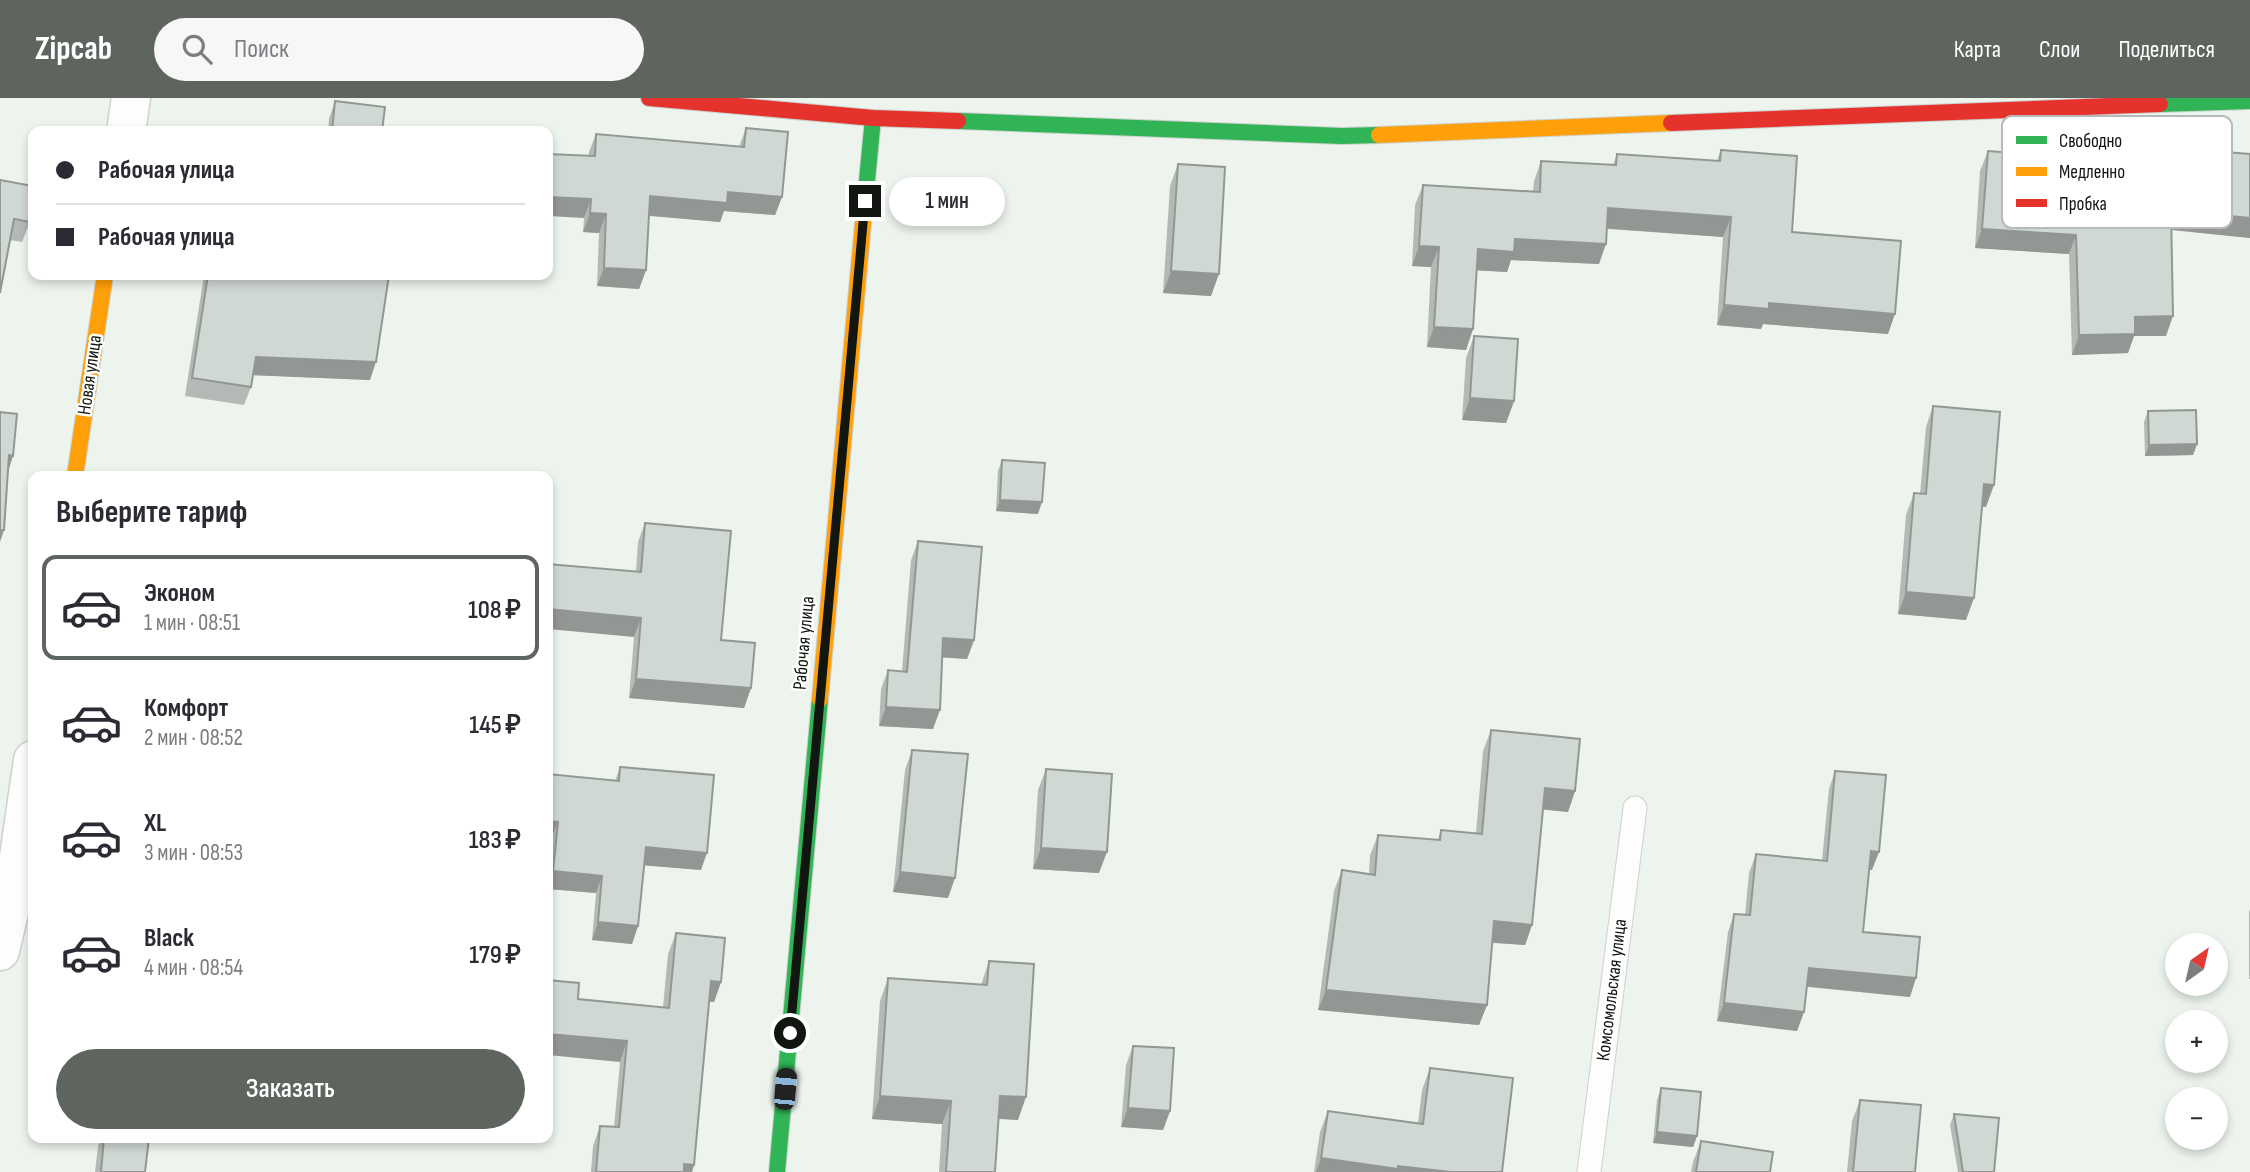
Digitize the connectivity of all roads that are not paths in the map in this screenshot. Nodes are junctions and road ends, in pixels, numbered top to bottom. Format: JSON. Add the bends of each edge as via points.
{"nodes":[{"id":1,"x":131,"y":98,"type":"edge"},
{"id":2,"x":649,"y":98,"type":"edge"},
{"id":3,"x":2250,"y":101,"type":"edge"},
{"id":4,"x":873,"y":118,"type":"junction"},
{"id":5,"x":127,"y":126,"type":"edge"},
{"id":6,"x":104,"y":280,"type":"edge"},
{"id":7,"x":76,"y":471,"type":"edge"},
{"id":8,"x":28,"y":794,"type":"edge"},
{"id":9,"x":1635,"y":808,"type":"dead end"},
{"id":10,"x":0,"y":951,"type":"edge"},
{"id":11,"x":777,"y":1172,"type":"edge"},
{"id":12,"x":1589,"y":1172,"type":"edge"}],
"edges":[{"from":1,"to":5,"type":"street"},
{"from":2,"to":4,"type":"street"},
{"from":3,"to":4,"type":"street","via":[[1342,136]]},
{"from":4,"to":11,"type":"street","name":"Рабочая улица"},
{"from":6,"to":7,"type":"street","name":"Новая улица"},
{"from":8,"to":10,"type":"street"},
{"from":9,"to":12,"type":"lane","name":"Комсомольская улица"}]}
